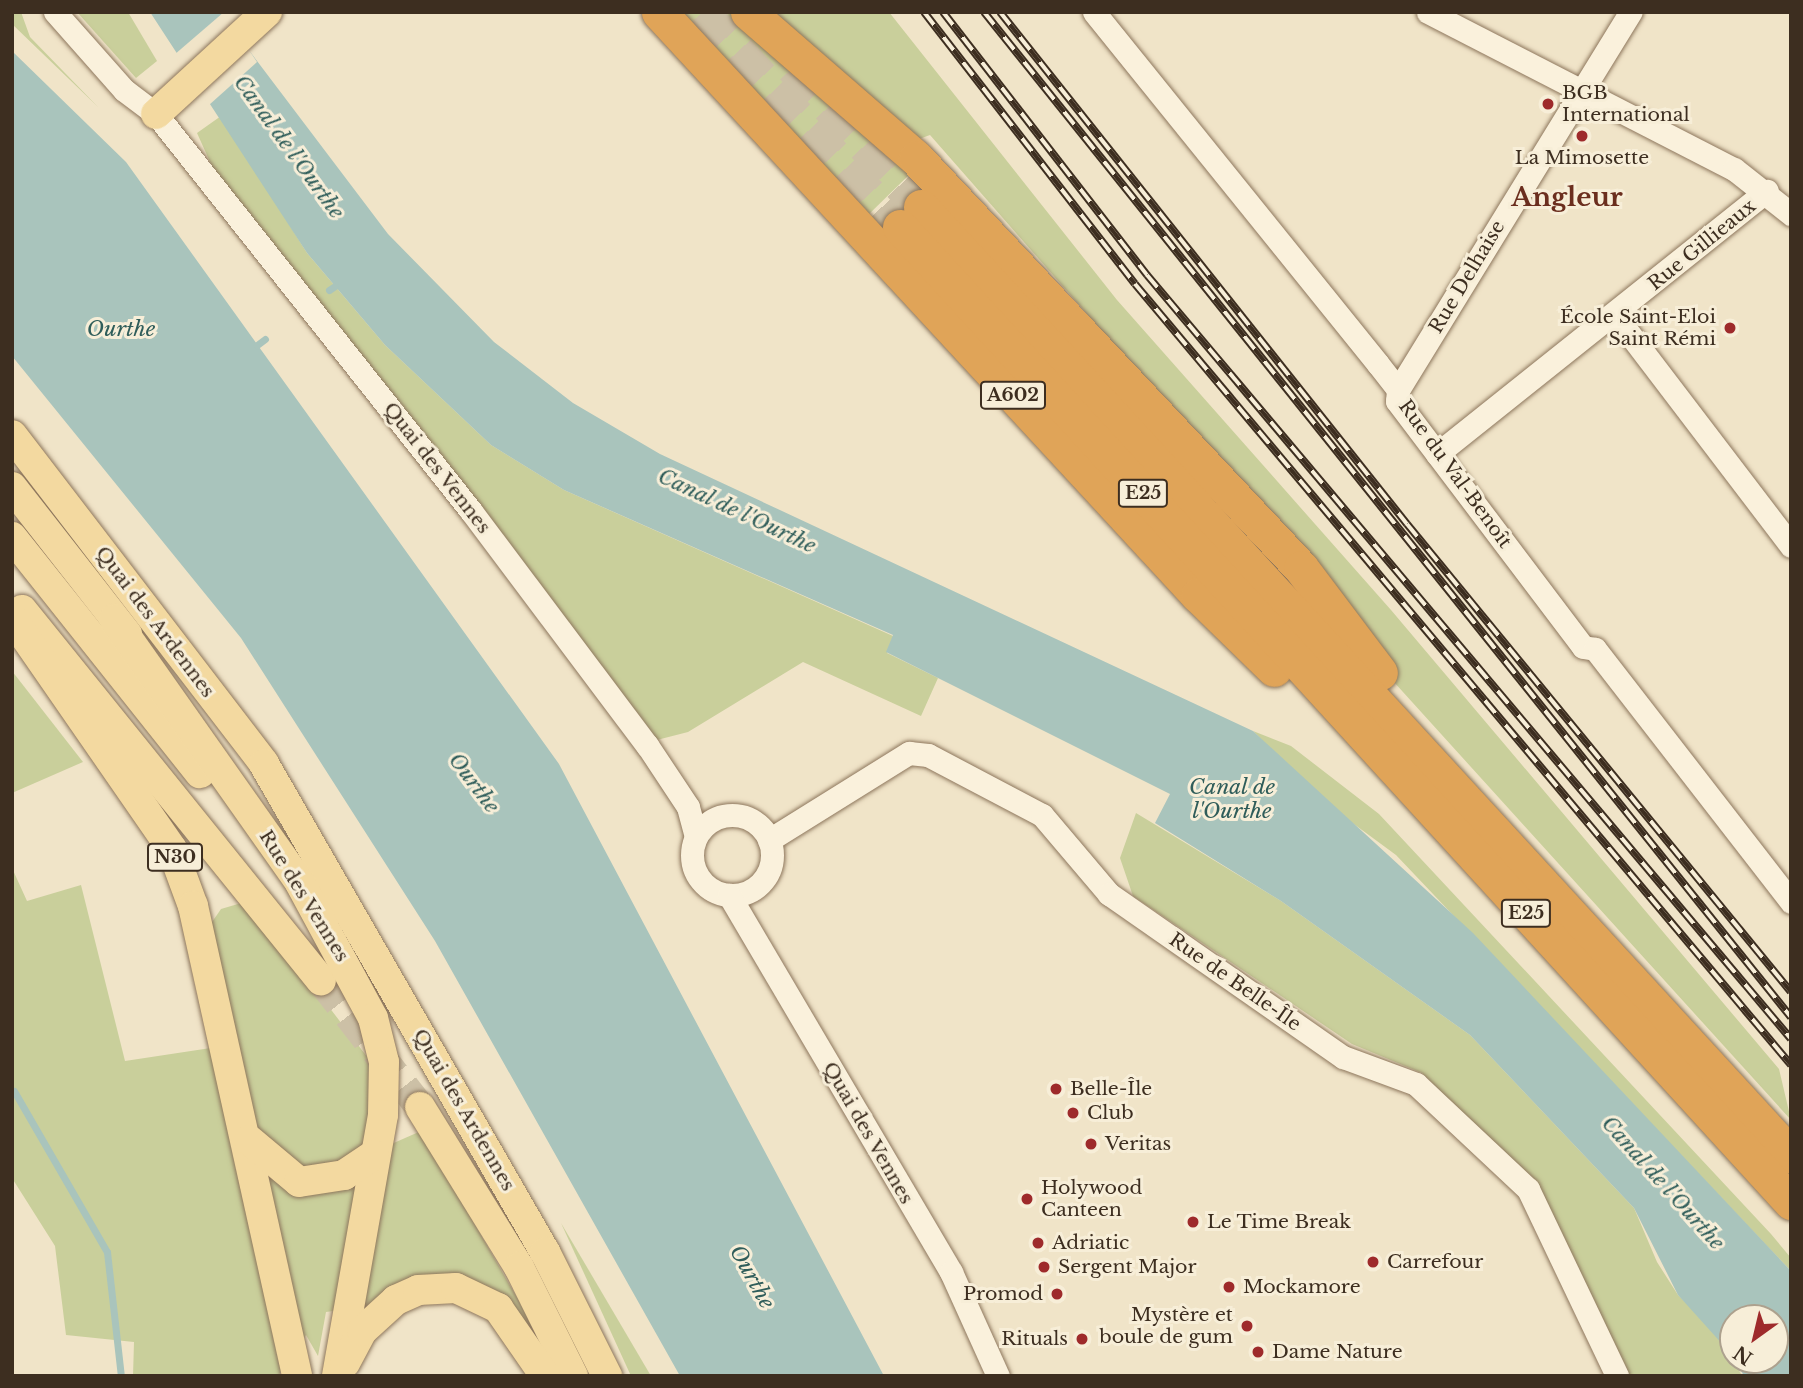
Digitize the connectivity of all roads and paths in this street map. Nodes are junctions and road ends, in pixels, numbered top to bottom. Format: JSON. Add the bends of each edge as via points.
{"nodes":[{"id":1,"x":55,"y":12,"type":"edge"},
{"id":2,"x":659,"y":12,"type":"edge"},
{"id":3,"x":748,"y":12,"type":"edge"},
{"id":4,"x":1094,"y":12,"type":"edge"},
{"id":5,"x":1428,"y":12,"type":"edge"},
{"id":6,"x":1631,"y":12,"type":"edge"},
{"id":7,"x":266,"y":13,"type":"edge"},
{"id":8,"x":1581,"y":92,"type":"junction"},
{"id":9,"x":156,"y":114,"type":"junction"},
{"id":10,"x":1767,"y":191,"type":"junction"},
{"id":11,"x":1791,"y":214,"type":"edge"},
{"id":12,"x":1615,"y":315,"type":"junction"},
{"id":13,"x":1398,"y":390,"type":"junction"},
{"id":14,"x":12,"y":435,"type":"edge"},
{"id":15,"x":1437,"y":454,"type":"junction"},
{"id":16,"x":12,"y":487,"type":"edge"},
{"id":17,"x":12,"y":537,"type":"edge"},
{"id":18,"x":1791,"y":546,"type":"edge"},
{"id":19,"x":12,"y":599,"type":"edge"},
{"id":20,"x":12,"y":618,"type":"edge"},
{"id":21,"x":114,"y":619,"type":"junction"},
{"id":22,"x":1393,"y":716,"type":"junction"},
{"id":23,"x":1385,"y":759,"type":"junction"},
{"id":24,"x":696,"y":836,"type":"junction"},
{"id":25,"x":769,"y":840,"type":"junction"},
{"id":26,"x":312,"y":849,"type":"junction"},
{"id":27,"x":729,"y":895,"type":"junction"},
{"id":28,"x":1791,"y":902,"type":"edge"},
{"id":29,"x":349,"y":968,"type":"junction"},
{"id":30,"x":321,"y":980,"type":"tunnel mouth"},
{"id":31,"x":420,"y":1107,"type":"tunnel mouth"},
{"id":32,"x":247,"y":1137,"type":"junction"},
{"id":33,"x":374,"y":1155,"type":"junction"},
{"id":34,"x":1791,"y":1155,"type":"edge"},
{"id":35,"x":1791,"y":1202,"type":"edge"},
{"id":36,"x":297,"y":1376,"type":"edge"},
{"id":37,"x":338,"y":1376,"type":"edge"},
{"id":38,"x":545,"y":1376,"type":"edge"},
{"id":39,"x":573,"y":1376,"type":"edge"},
{"id":40,"x":607,"y":1376,"type":"edge"},
{"id":41,"x":998,"y":1376,"type":"edge"},
{"id":42,"x":1617,"y":1376,"type":"edge"}],
"edges":[{"from":1,"to":9,"type":"street","name":"Quai des Vennes","via":[[124,90]]},
{"from":2,"to":23,"type":"highway","number":"A602","via":[[1198,595],[1307,701]]},
{"from":3,"to":22,"type":"highway","via":[[916,158],[1301,568],[1388,683]]},
{"from":4,"to":13,"type":"street","name":"Rue du Val-Benoît"},
{"from":5,"to":8,"type":"street"},
{"from":6,"to":8,"type":"street","name":"Rue Delhaise"},
{"from":7,"to":9,"type":"main road"},
{"from":8,"to":10,"type":"street"},
{"from":8,"to":13,"type":"street","name":"Rue Delhaise"},
{"from":9,"to":24,"type":"street","name":"Quai des Vennes","via":[[471,511],[647,745],[688,807]]},
{"from":10,"to":11,"type":"street"},
{"from":10,"to":12,"type":"street","name":"Rue Gillieaux"},
{"from":12,"to":15,"type":"street","name":"Rue Gillieaux"},
{"from":12,"to":18,"type":"street"},
{"from":13,"to":15,"type":"street","name":"Rue du Val-Benoît","via":[[1397,401]]},
{"from":14,"to":26,"type":"main road","name":"Quai des Ardennes","via":[[264,764]]},
{"from":15,"to":28,"type":"street","name":"Rue du Val-Benoît"},
{"from":16,"to":21,"type":"main road","name":"Quai des Ardennes"},
{"from":17,"to":29,"type":"main road"},
{"from":19,"to":30,"type":"main road","via":[[64,655]]},
{"from":20,"to":32,"type":"main road","number":"N30","via":[[172,849],[193,906]]},
{"from":21,"to":26,"type":"main road","name":"Quai des Ardennes"},
{"from":21,"to":29,"type":"main road","name":"Rue des Vennes","via":[[300,883]]},
{"from":22,"to":23,"type":"highway","number":"E25","via":[[911,217]]},
{"from":22,"to":34,"type":"highway","number":"E25"},
{"from":23,"to":35,"type":"highway","number":"E25"},
{"from":24,"to":25,"type":"street","via":[[728,814],[753,820]]},
{"from":24,"to":27,"type":"street","via":[[696,874]]},
{"from":25,"to":27,"type":"street","via":[[764,879]]},
{"from":25,"to":42,"type":"street","name":"Rue de Belle-Île","via":[[909,753],[928,755],[1042,815],[1108,894],[1343,1057],[1416,1084],[1528,1189]]},
{"from":26,"to":40,"type":"main road","name":"Quai des Ardennes","via":[[545,1252]]},
{"from":27,"to":41,"type":"street","name":"Quai des Vennes","via":[[951,1272]]},
{"from":29,"to":33,"type":"main road","name":"Rue des Vennes","via":[[373,1018],[384,1062]]},
{"from":31,"to":39,"type":"main road","name":"Quai des Ardennes","via":[[519,1267]]},
{"from":32,"to":33,"type":"main road","via":[[266,1160],[299,1182],[337,1178]]},
{"from":32,"to":36,"type":"main road","number":"N30"},
{"from":33,"to":37,"type":"main road","name":"Rue des Vennes"},
{"from":37,"to":38,"type":"main road","via":[[379,1312],[418,1290],[440,1287],[498,1308]]}]}
